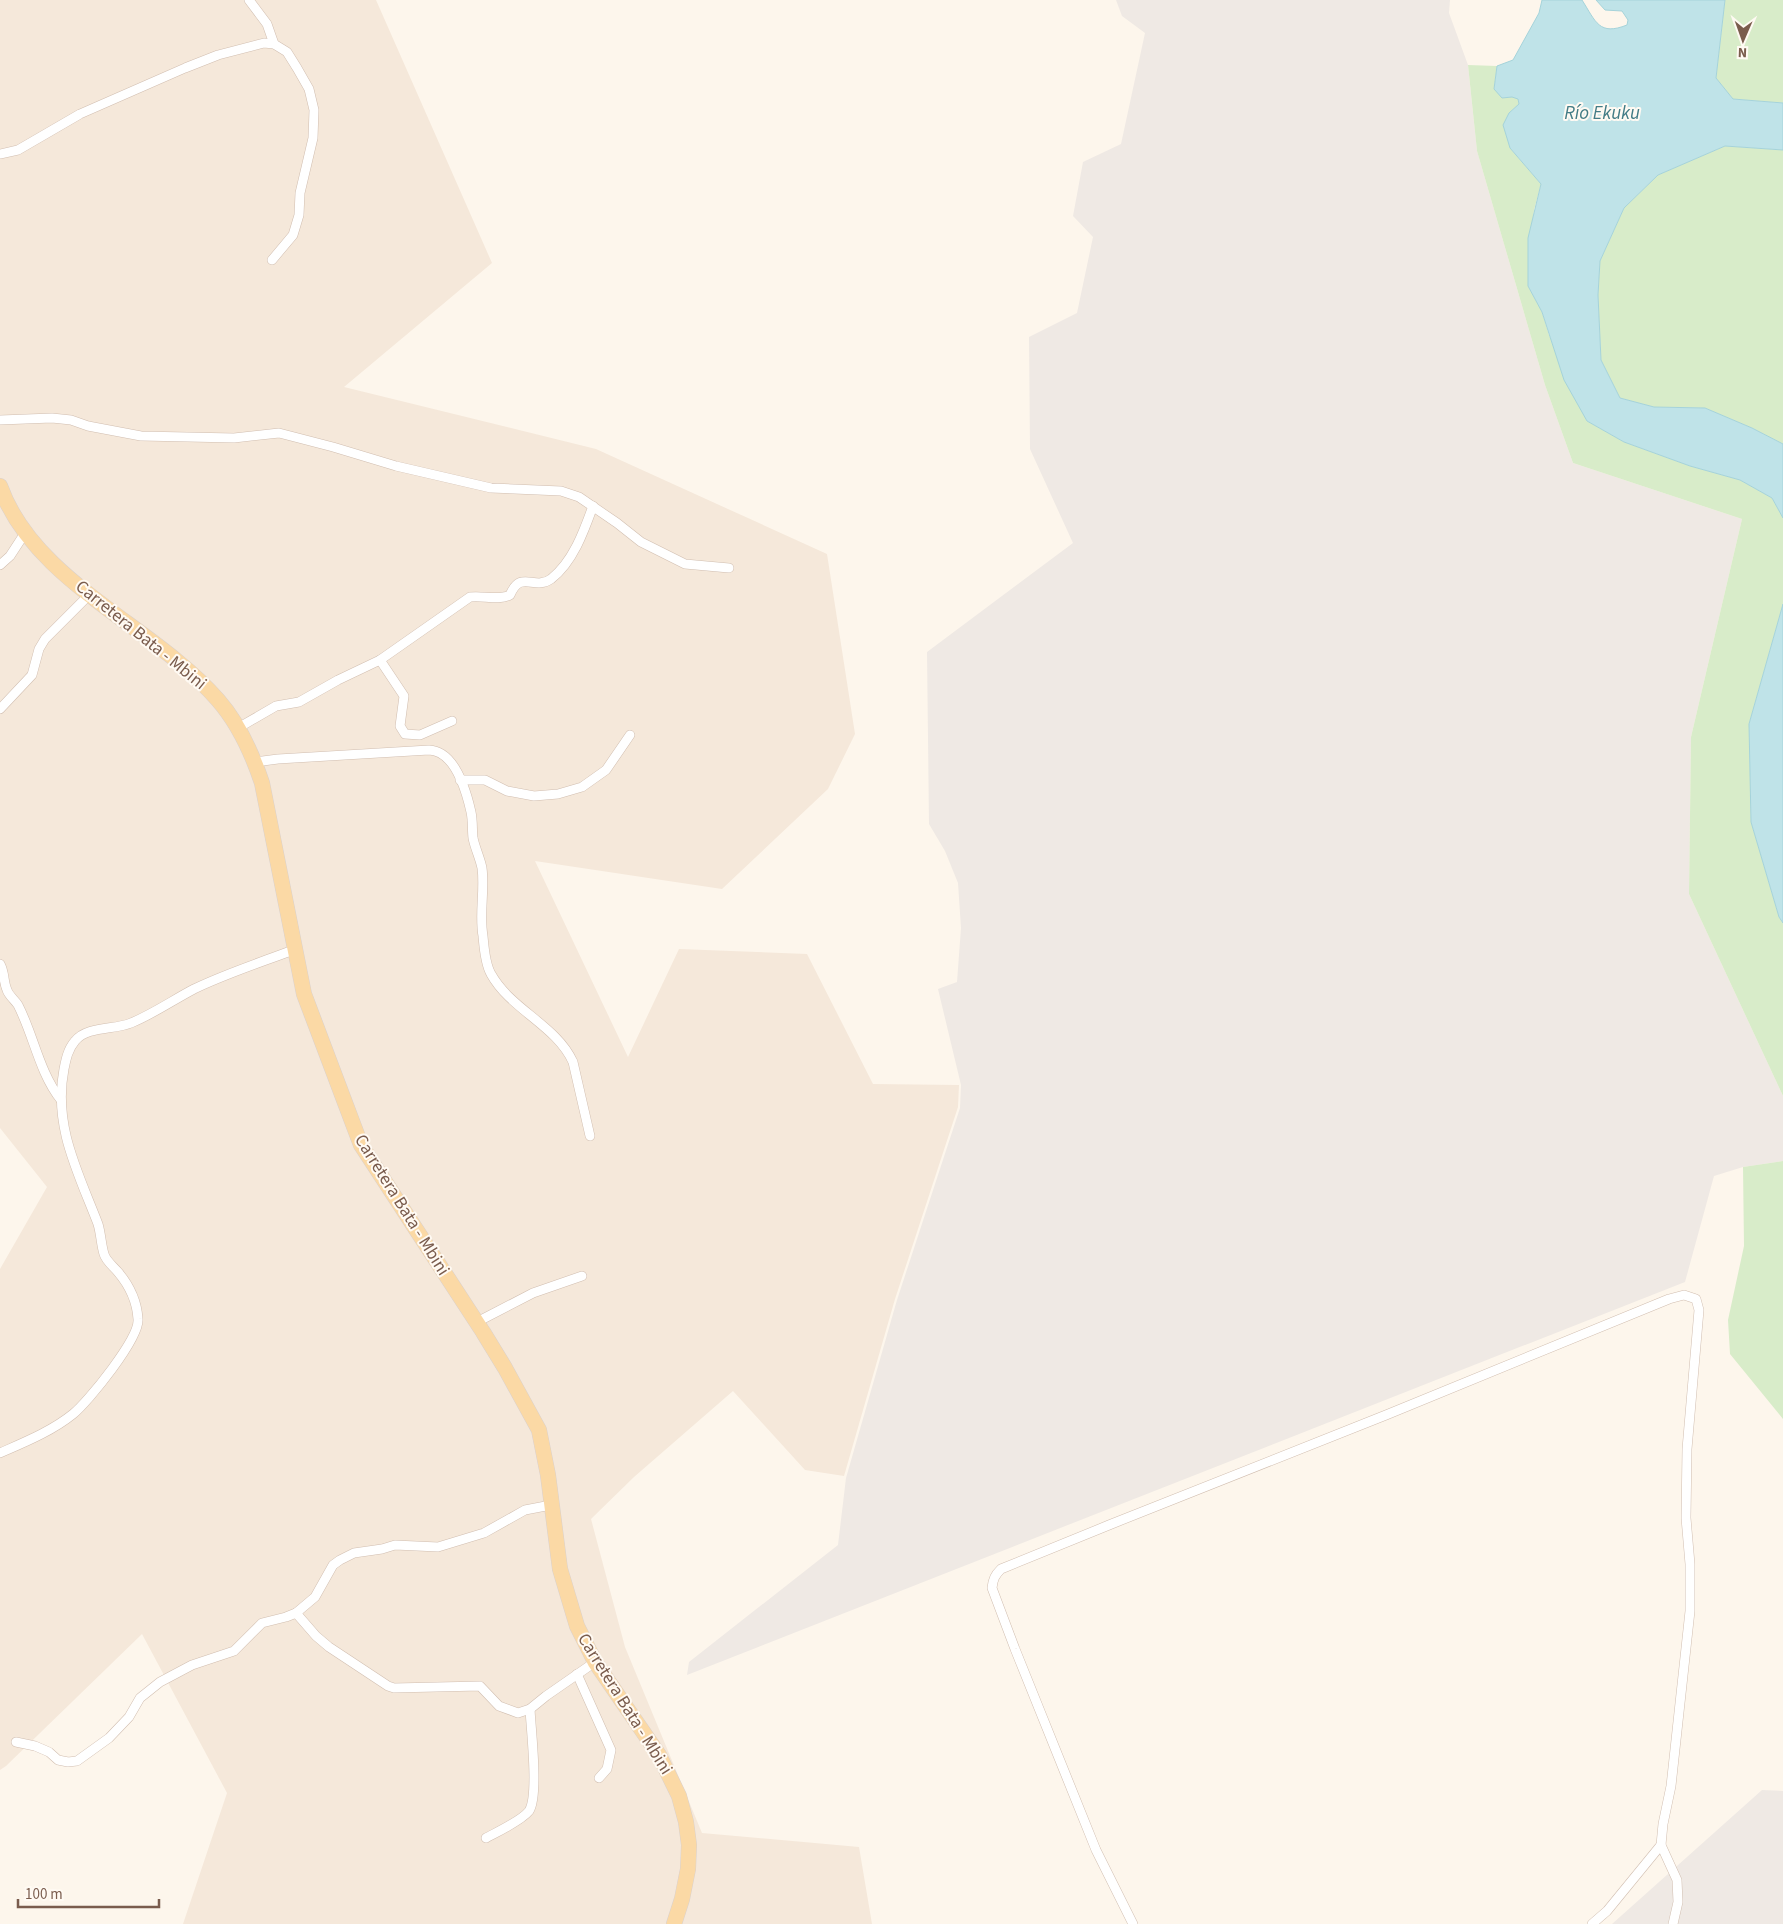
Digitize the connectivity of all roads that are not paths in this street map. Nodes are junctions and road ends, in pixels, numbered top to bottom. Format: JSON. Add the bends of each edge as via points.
{"nodes":[{"id":1,"x":249,"y":0,"type":"edge"},
{"id":2,"x":274,"y":44,"type":"junction"},
{"id":3,"x":0,"y":154,"type":"edge"},
{"id":4,"x":272,"y":260,"type":"dead end"},
{"id":5,"x":0,"y":420,"type":"edge"},
{"id":6,"x":0,"y":486,"type":"edge"},
{"id":7,"x":593,"y":506,"type":"junction"},
{"id":8,"x":25,"y":533,"type":"junction"},
{"id":9,"x":0,"y":565,"type":"edge"},
{"id":10,"x":729,"y":568,"type":"dead end"},
{"id":11,"x":90,"y":594,"type":"junction"},
{"id":12,"x":380,"y":660,"type":"junction"},
{"id":13,"x":0,"y":709,"type":"edge"},
{"id":14,"x":452,"y":721,"type":"dead end"},
{"id":15,"x":238,"y":728,"type":"junction"},
{"id":16,"x":630,"y":736,"type":"dead end"},
{"id":17,"x":255,"y":762,"type":"junction"},
{"id":18,"x":460,"y":780,"type":"junction"},
{"id":19,"x":296,"y":948,"type":"junction"},
{"id":20,"x":0,"y":964,"type":"edge"},
{"id":21,"x":61,"y":1100,"type":"junction"},
{"id":22,"x":590,"y":1136,"type":"dead end"},
{"id":23,"x":582,"y":1276,"type":"dead end"},
{"id":24,"x":477,"y":1322,"type":"junction"},
{"id":25,"x":0,"y":1453,"type":"edge"},
{"id":26,"x":551,"y":1505,"type":"junction"},
{"id":27,"x":296,"y":1613,"type":"junction"},
{"id":28,"x":595,"y":1662,"type":"junction"},
{"id":29,"x":577,"y":1674,"type":"junction"},
{"id":30,"x":530,"y":1709,"type":"junction"},
{"id":31,"x":16,"y":1742,"type":"dead end"},
{"id":32,"x":599,"y":1778,"type":"dead end"},
{"id":33,"x":486,"y":1838,"type":"dead end"},
{"id":34,"x":1661,"y":1845,"type":"junction"},
{"id":35,"x":674,"y":1924,"type":"edge"},
{"id":36,"x":1133,"y":1924,"type":"edge"},
{"id":37,"x":1592,"y":1924,"type":"edge"},
{"id":38,"x":1673,"y":1924,"type":"edge"}],
"edges":[{"from":1,"to":2,"type":"street","via":[[267,24]]},
{"from":2,"to":3,"type":"street","via":[[264,43],[218,55],[185,68],[80,114],[18,150]]},
{"from":2,"to":4,"type":"street","via":[[287,52],[309,89],[314,110],[313,138],[300,193],[299,215],[293,235]]},
{"from":5,"to":7,"type":"street","via":[[71,420],[141,436],[234,438],[279,433],[396,466],[491,488],[561,491]]},
{"from":6,"to":8,"type":"main road","name":"Carretera Bata - Mbini","via":[[6,503]]},
{"from":7,"to":10,"type":"street","via":[[641,542],[685,564]]},
{"from":7,"to":12,"type":"street","via":[[583,534],[554,577],[546,582],[522,581],[503,598],[470,597]]},
{"from":8,"to":9,"type":"street"},
{"from":8,"to":11,"type":"main road","name":"Carretera Bata - Mbini"},
{"from":11,"to":13,"type":"street","via":[[45,639],[32,675]]},
{"from":11,"to":15,"type":"main road","name":"Carretera Bata - Mbini","via":[[197,679],[218,700]]},
{"from":12,"to":14,"type":"street","via":[[404,696],[400,726],[405,734],[420,736]]},
{"from":12,"to":15,"type":"street","via":[[299,702],[276,706]]},
{"from":15,"to":17,"type":"main road","name":"Carretera Bata - Mbini"},
{"from":16,"to":18,"type":"street","via":[[606,770],[582,787],[558,794],[534,796],[507,791],[485,780]]},
{"from":17,"to":18,"type":"street","via":[[436,750],[452,762]]},
{"from":17,"to":19,"type":"main road","name":"Carretera Bata - Mbini"},
{"from":18,"to":22,"type":"street","via":[[471,812],[473,837],[482,867],[482,935],[490,973],[513,1002],[569,1052]]},
{"from":19,"to":21,"type":"street","via":[[194,989],[144,1018],[81,1035],[67,1053]]},
{"from":19,"to":24,"type":"main road","name":"Carretera Bata - Mbini","via":[[304,994],[361,1145]]},
{"from":20,"to":21,"type":"street","via":[[8,992],[18,1004],[52,1089]]},
{"from":21,"to":25,"type":"street","via":[[68,1144],[99,1227],[104,1255],[126,1283],[135,1304],[138,1324],[109,1373],[74,1413],[36,1437]]},
{"from":23,"to":24,"type":"street","via":[[533,1293]]},
{"from":24,"to":26,"type":"main road","name":"Carretera Bata - Mbini","via":[[539,1430]]},
{"from":26,"to":27,"type":"street","via":[[526,1510],[484,1533],[438,1547],[395,1545],[354,1553],[333,1565],[315,1597]]},
{"from":26,"to":28,"type":"main road","name":"Carretera Bata - Mbini","via":[[564,1584],[577,1626]]},
{"from":27,"to":30,"type":"street","via":[[329,1647],[388,1686],[480,1686],[499,1706],[518,1713]]},
{"from":27,"to":31,"type":"street","via":[[262,1623],[234,1650],[192,1665],[160,1682],[140,1698],[129,1717],[109,1738],[77,1760],[58,1760],[49,1752]]},
{"from":28,"to":29,"type":"street"},
{"from":28,"to":35,"type":"main road","name":"Carretera Bata - Mbini","via":[[659,1755],[686,1822],[688,1869]]},
{"from":29,"to":30,"type":"street"},
{"from":29,"to":32,"type":"street","via":[[611,1750],[607,1769]]},
{"from":30,"to":33,"type":"street","via":[[534,1784],[530,1810]]},
{"from":34,"to":36,"type":"street","via":[[1671,1786],[1690,1611],[1687,1450],[1699,1310],[1696,1299],[1684,1295],[1108,1525],[1002,1569],[996,1575],[992,1588],[1015,1649],[1096,1850]]},
{"from":34,"to":37,"type":"street","via":[[1607,1911]]},
{"from":34,"to":38,"type":"street","via":[[1677,1880],[1678,1902]]}]}
